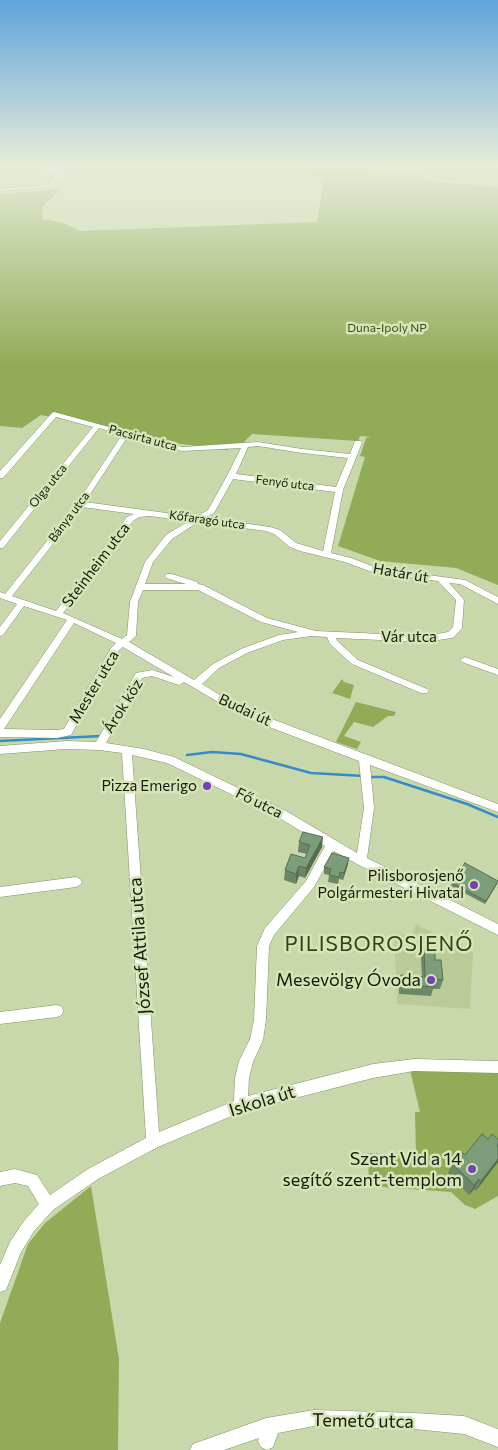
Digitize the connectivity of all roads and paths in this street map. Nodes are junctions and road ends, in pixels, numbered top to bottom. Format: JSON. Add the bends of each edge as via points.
{"nodes":[{"id":1,"x":97,"y":426,"type":"junction"},
{"id":2,"x":127,"y":433,"type":"junction"},
{"id":3,"x":358,"y":443,"type":"dead end"},
{"id":4,"x":246,"y":444,"type":"junction"},
{"id":5,"x":352,"y":456,"type":"junction"},
{"id":6,"x":0,"y":476,"type":"edge"},
{"id":7,"x":231,"y":476,"type":"junction"},
{"id":8,"x":338,"y":490,"type":"junction"},
{"id":9,"x":80,"y":504,"type":"junction"},
{"id":10,"x":164,"y":514,"type":"junction"},
{"id":11,"x":201,"y":519,"type":"junction"},
{"id":12,"x":0,"y":546,"type":"edge"},
{"id":13,"x":327,"y":554,"type":"junction"},
{"id":14,"x":169,"y":576,"type":"dead end"},
{"id":15,"x":441,"y":579,"type":"junction"},
{"id":16,"x":139,"y":587,"type":"junction"},
{"id":17,"x":200,"y":587,"type":"junction"},
{"id":18,"x":3,"y":596,"type":"edge"},
{"id":19,"x":498,"y":601,"type":"edge"},
{"id":20,"x":23,"y":602,"type":"junction"},
{"id":21,"x":58,"y":614,"type":"junction"},
{"id":22,"x":72,"y":619,"type":"junction"},
{"id":23,"x":0,"y":633,"type":"edge"},
{"id":24,"x":316,"y":634,"type":"junction"},
{"id":25,"x":331,"y":635,"type":"junction"},
{"id":26,"x":123,"y":643,"type":"junction"},
{"id":27,"x":465,"y":660,"type":"dead end"},
{"id":28,"x":498,"y":672,"type":"edge"},
{"id":29,"x":194,"y":684,"type":"junction"},
{"id":30,"x":424,"y":691,"type":"dead end"},
{"id":31,"x":0,"y":727,"type":"edge"},
{"id":32,"x":0,"y":733,"type":"edge"},
{"id":33,"x":99,"y":746,"type":"junction"},
{"id":34,"x":0,"y":750,"type":"edge"},
{"id":35,"x":127,"y":750,"type":"junction"},
{"id":36,"x":365,"y":770,"type":"junction"},
{"id":37,"x":498,"y":808,"type":"edge"},
{"id":38,"x":332,"y":845,"type":"junction"},
{"id":39,"x":362,"y":861,"type":"junction"},
{"id":40,"x":76,"y":882,"type":"dead end"},
{"id":41,"x":0,"y":892,"type":"edge"},
{"id":42,"x":498,"y":930,"type":"edge"},
{"id":43,"x":57,"y":1011,"type":"dead end"},
{"id":44,"x":0,"y":1018,"type":"edge"},
{"id":45,"x":498,"y":1066,"type":"edge"},
{"id":46,"x":241,"y":1105,"type":"junction"},
{"id":47,"x":153,"y":1142,"type":"junction"},
{"id":48,"x":0,"y":1180,"type":"edge"},
{"id":49,"x":48,"y":1205,"type":"junction"},
{"id":50,"x":0,"y":1284,"type":"edge"},
{"id":51,"x":498,"y":1438,"type":"edge"},
{"id":52,"x":199,"y":1450,"type":"edge"}],
"edges":[{"from":1,"to":2,"type":"street","name":"Pacsirta utca"},
{"from":1,"to":6,"type":"street","name":"Pacsirta utca","via":[[54,414]]},
{"from":1,"to":12,"type":"street","name":"Olga utca"},
{"from":2,"to":4,"type":"street","name":"Pacsirta utca","via":[[182,449]]},
{"from":2,"to":9,"type":"street","name":"Bánya utca"},
{"from":3,"to":5,"type":"street"},
{"from":4,"to":5,"type":"street","name":"Pacsirta utca"},
{"from":4,"to":7,"type":"street","name":"Mester utca"},
{"from":5,"to":8,"type":"street"},
{"from":7,"to":8,"type":"street","name":"Fenyő utca"},
{"from":7,"to":11,"type":"street","name":"Mester utca","via":[[212,510]]},
{"from":8,"to":13,"type":"street"},
{"from":9,"to":10,"type":"street","name":"Kőfaragó utca"},
{"from":9,"to":18,"type":"street","name":"Bánya utca"},
{"from":10,"to":11,"type":"street","name":"Kőfaragó utca"},
{"from":10,"to":21,"type":"street","name":"Steinheim utca","via":[[137,515],[130,519]]},
{"from":11,"to":13,"type":"street","name":"Kőfaragó utca","via":[[269,529],[296,546]]},
{"from":11,"to":16,"type":"street","name":"Mester utca","via":[[169,537],[149,562]]},
{"from":13,"to":15,"type":"street","name":"Határ út","via":[[375,570]]},
{"from":14,"to":17,"type":"street","name":"Vár utca"},
{"from":15,"to":19,"type":"street","name":"Határ út","via":[[462,582]]},
{"from":15,"to":25,"type":"street","name":"Vár utca","via":[[460,600],[457,628],[451,635],[426,639]]},
{"from":16,"to":17,"type":"street","name":"Vár utca"},
{"from":16,"to":26,"type":"street","name":"Mester utca","via":[[134,602],[131,636]]},
{"from":17,"to":24,"type":"street","name":"Vár utca","via":[[264,620]]},
{"from":18,"to":20,"type":"street","name":"Budai út"},
{"from":20,"to":21,"type":"street","name":"Budai út"},
{"from":20,"to":23,"type":"street"},
{"from":21,"to":22,"type":"street","name":"Budai út"},
{"from":22,"to":26,"type":"street","name":"Budai út"},
{"from":22,"to":31,"type":"street"},
{"from":24,"to":25,"type":"street","name":"Vár utca"},
{"from":24,"to":29,"type":"street","via":[[282,637],[244,651],[216,666]]},
{"from":25,"to":30,"type":"street","via":[[333,642],[355,662]]},
{"from":26,"to":29,"type":"street","name":"Budai út"},
{"from":26,"to":32,"type":"street","name":"Mester utca","via":[[116,648],[67,732]]},
{"from":27,"to":28,"type":"street"},
{"from":29,"to":33,"type":"street","name":"Árok köz","via":[[181,683],[152,672],[139,675]]},
{"from":29,"to":36,"type":"street","name":"Budai út","via":[[228,704]]},
{"from":33,"to":34,"type":"street","name":"Fő utca"},
{"from":33,"to":35,"type":"street","name":"Fő utca"},
{"from":35,"to":38,"type":"street","name":"Fő utca","via":[[170,760],[282,814]]},
{"from":35,"to":47,"type":"street","name":"József Attila utca"},
{"from":36,"to":37,"type":"street","name":"Budai út"},
{"from":36,"to":39,"type":"street","via":[[369,808]]},
{"from":38,"to":39,"type":"street","name":"Fő utca"},
{"from":38,"to":46,"type":"street","via":[[310,884],[269,932],[263,946],[260,1020],[242,1078]]},
{"from":39,"to":42,"type":"street","name":"Fő utca"},
{"from":40,"to":41,"type":"street"},
{"from":43,"to":44,"type":"street"},
{"from":45,"to":46,"type":"street","name":"Iskola út","via":[[414,1065],[373,1071]]},
{"from":46,"to":47,"type":"street","name":"Iskola út"},
{"from":47,"to":49,"type":"street","name":"Iskola út","via":[[93,1174]]},
{"from":48,"to":49,"type":"street","via":[[15,1176],[32,1180]]},
{"from":49,"to":50,"type":"street","name":"Iskola út","via":[[15,1247]]},
{"from":51,"to":52,"type":"street","name":"Temető utca","via":[[464,1425],[414,1420],[314,1418],[269,1434]]}]}
